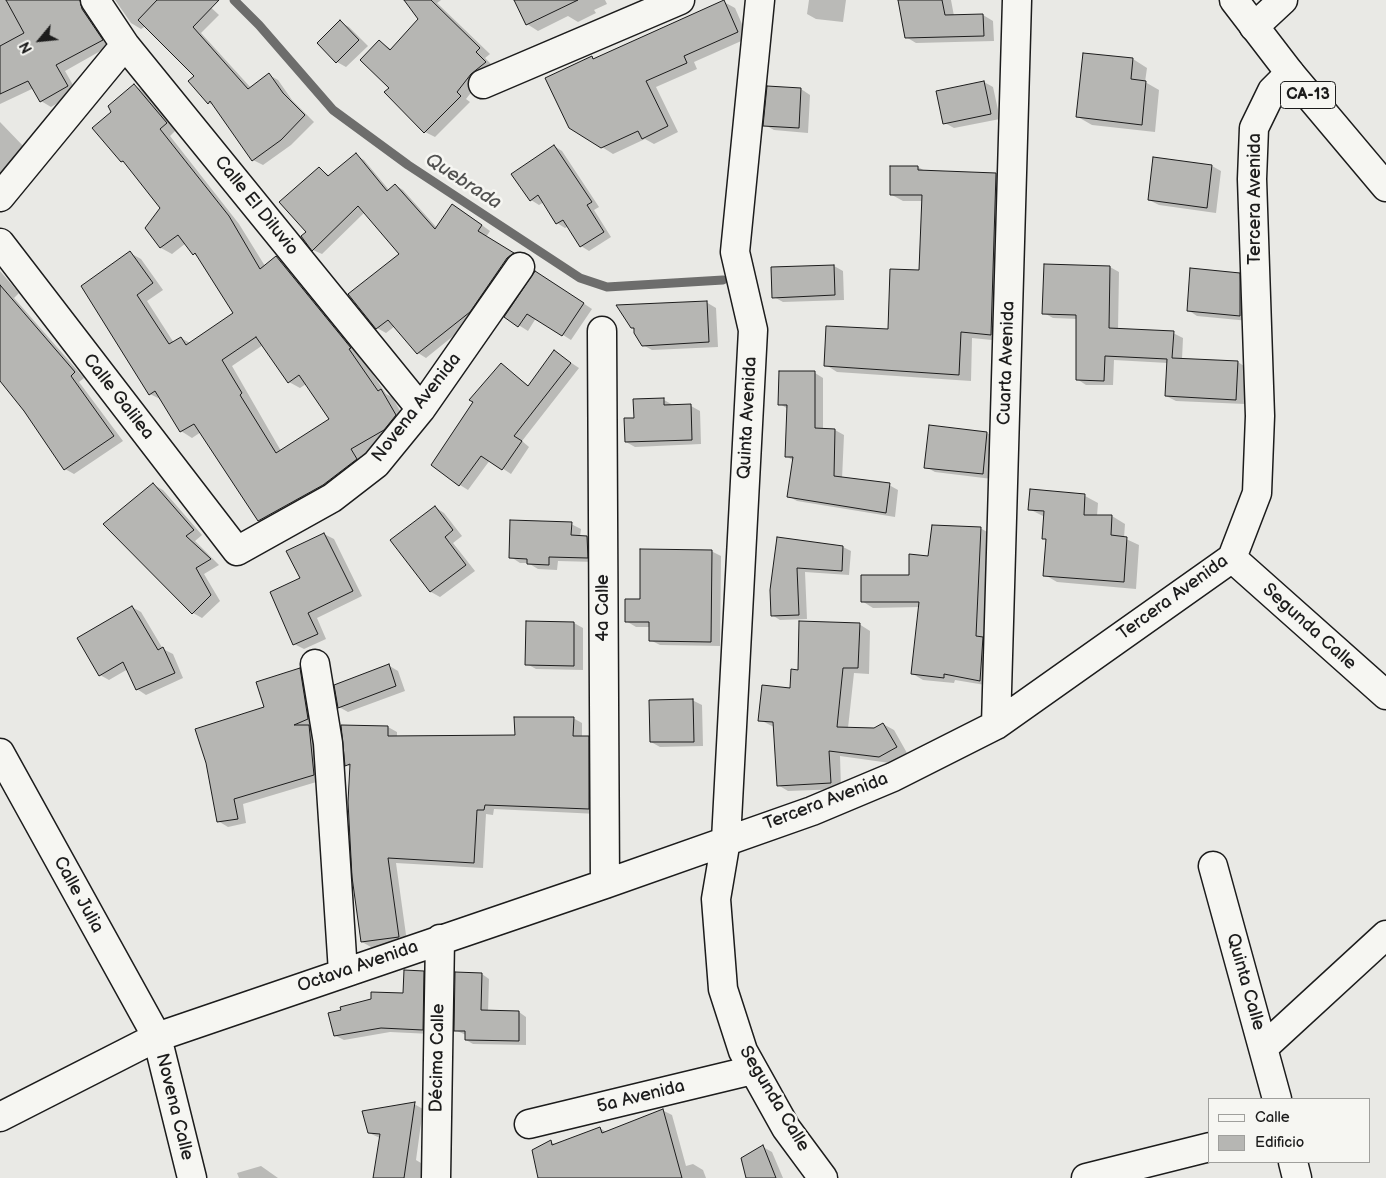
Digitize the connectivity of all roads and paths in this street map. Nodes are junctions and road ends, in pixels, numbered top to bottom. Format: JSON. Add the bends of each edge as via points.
{"nodes":[{"id":1,"x":95,"y":0,"type":"edge"},
{"id":2,"x":680,"y":0,"type":"edge"},
{"id":3,"x":760,"y":0,"type":"edge"},
{"id":4,"x":1016,"y":0,"type":"edge"},
{"id":5,"x":1234,"y":0,"type":"edge"},
{"id":6,"x":1283,"y":0,"type":"edge"},
{"id":7,"x":1254,"y":27,"type":"junction"},
{"id":8,"x":125,"y":45,"type":"junction"},
{"id":9,"x":1290,"y":73,"type":"junction"},
{"id":10,"x":483,"y":84,"type":"dead end"},
{"id":11,"x":1386,"y":188,"type":"edge"},
{"id":12,"x":0,"y":197,"type":"edge"},
{"id":13,"x":0,"y":242,"type":"edge"},
{"id":14,"x":520,"y":267,"type":"dead end"},
{"id":15,"x":602,"y":331,"type":"dead end"},
{"id":16,"x":421,"y":408,"type":"junction"},
{"id":17,"x":237,"y":551,"type":"joint"},
{"id":18,"x":1232,"y":558,"type":"junction"},
{"id":19,"x":315,"y":664,"type":"dead end"},
{"id":20,"x":1386,"y":695,"type":"edge"},
{"id":21,"x":996,"y":725,"type":"junction"},
{"id":22,"x":0,"y":753,"type":"edge"},
{"id":23,"x":726,"y":840,"type":"junction"},
{"id":24,"x":1212,"y":866,"type":"dead end"},
{"id":25,"x":605,"y":884,"type":"junction"},
{"id":26,"x":1386,"y":935,"type":"edge"},
{"id":27,"x":440,"y":939,"type":"junction"},
{"id":28,"x":343,"y":972,"type":"junction"},
{"id":29,"x":157,"y":1037,"type":"junction"},
{"id":30,"x":1263,"y":1048,"type":"junction"},
{"id":31,"x":753,"y":1070,"type":"junction"},
{"id":32,"x":1277,"y":1098,"type":"edge"},
{"id":33,"x":0,"y":1117,"type":"edge"},
{"id":34,"x":529,"y":1124,"type":"dead end"},
{"id":35,"x":1208,"y":1148,"type":"edge"},
{"id":36,"x":1293,"y":1163,"type":"edge"},
{"id":37,"x":192,"y":1178,"type":"edge"},
{"id":38,"x":436,"y":1178,"type":"edge"},
{"id":39,"x":823,"y":1178,"type":"edge"},
{"id":40,"x":1086,"y":1178,"type":"edge"},
{"id":41,"x":1297,"y":1178,"type":"edge"}],
"edges":[{"from":1,"to":8,"type":"street","name":"Calle El Diluvio"},
{"from":2,"to":10,"type":"street"},
{"from":3,"to":23,"type":"street","name":"Quinta Avenida","via":[[735,252],[753,330]]},
{"from":4,"to":21,"type":"street","name":"Cuarta Avenida"},
{"from":5,"to":7,"type":"street","number":"CA-13"},
{"from":6,"to":7,"type":"street"},
{"from":7,"to":9,"type":"street","number":"CA-13"},
{"from":8,"to":12,"type":"street"},
{"from":8,"to":16,"type":"street","name":"Calle El Diluvio"},
{"from":9,"to":11,"type":"street","number":"CA-13"},
{"from":9,"to":18,"type":"street","name":"Tercera Avenida","via":[[1272,91],[1254,128],[1252,179],[1260,416],[1257,494]]},
{"from":13,"to":17,"type":"street","name":"Calle Galilea"},
{"from":14,"to":16,"type":"street","name":"Novena Avenida"},
{"from":15,"to":25,"type":"street","name":"4a Calle"},
{"from":16,"to":17,"type":"street","name":"Novena Avenida","via":[[376,464],[332,498]]},
{"from":18,"to":20,"type":"street","name":"Segunda Calle"},
{"from":18,"to":21,"type":"street","name":"Tercera Avenida"},
{"from":19,"to":28,"type":"street","via":[[328,743]]},
{"from":21,"to":23,"type":"street","name":"Tercera Avenida","via":[[866,788],[812,811]]},
{"from":22,"to":29,"type":"street","name":"Calle Julia"},
{"from":23,"to":25,"type":"street","name":"Octava Avenida"},
{"from":23,"to":31,"type":"street","name":"Segunda Calle","via":[[716,899],[723,989],[743,1051]]},
{"from":24,"to":30,"type":"street","name":"Quinta Calle"},
{"from":25,"to":27,"type":"street","name":"Octava Avenida"},
{"from":26,"to":30,"type":"street"},
{"from":27,"to":28,"type":"street","name":"Octava Avenida"},
{"from":27,"to":38,"type":"street","name":"Décima Calle"},
{"from":28,"to":29,"type":"street","name":"Octava Avenida"},
{"from":29,"to":33,"type":"street","name":"Octava Avenida"},
{"from":29,"to":37,"type":"street","name":"Novena Calle"},
{"from":30,"to":32,"type":"street","name":"Quinta Calle"},
{"from":31,"to":34,"type":"street","name":"5a Avenida"},
{"from":31,"to":39,"type":"street","name":"Segunda Calle","via":[[786,1128]]},
{"from":35,"to":40,"type":"street"},
{"from":36,"to":41,"type":"street"}]}
